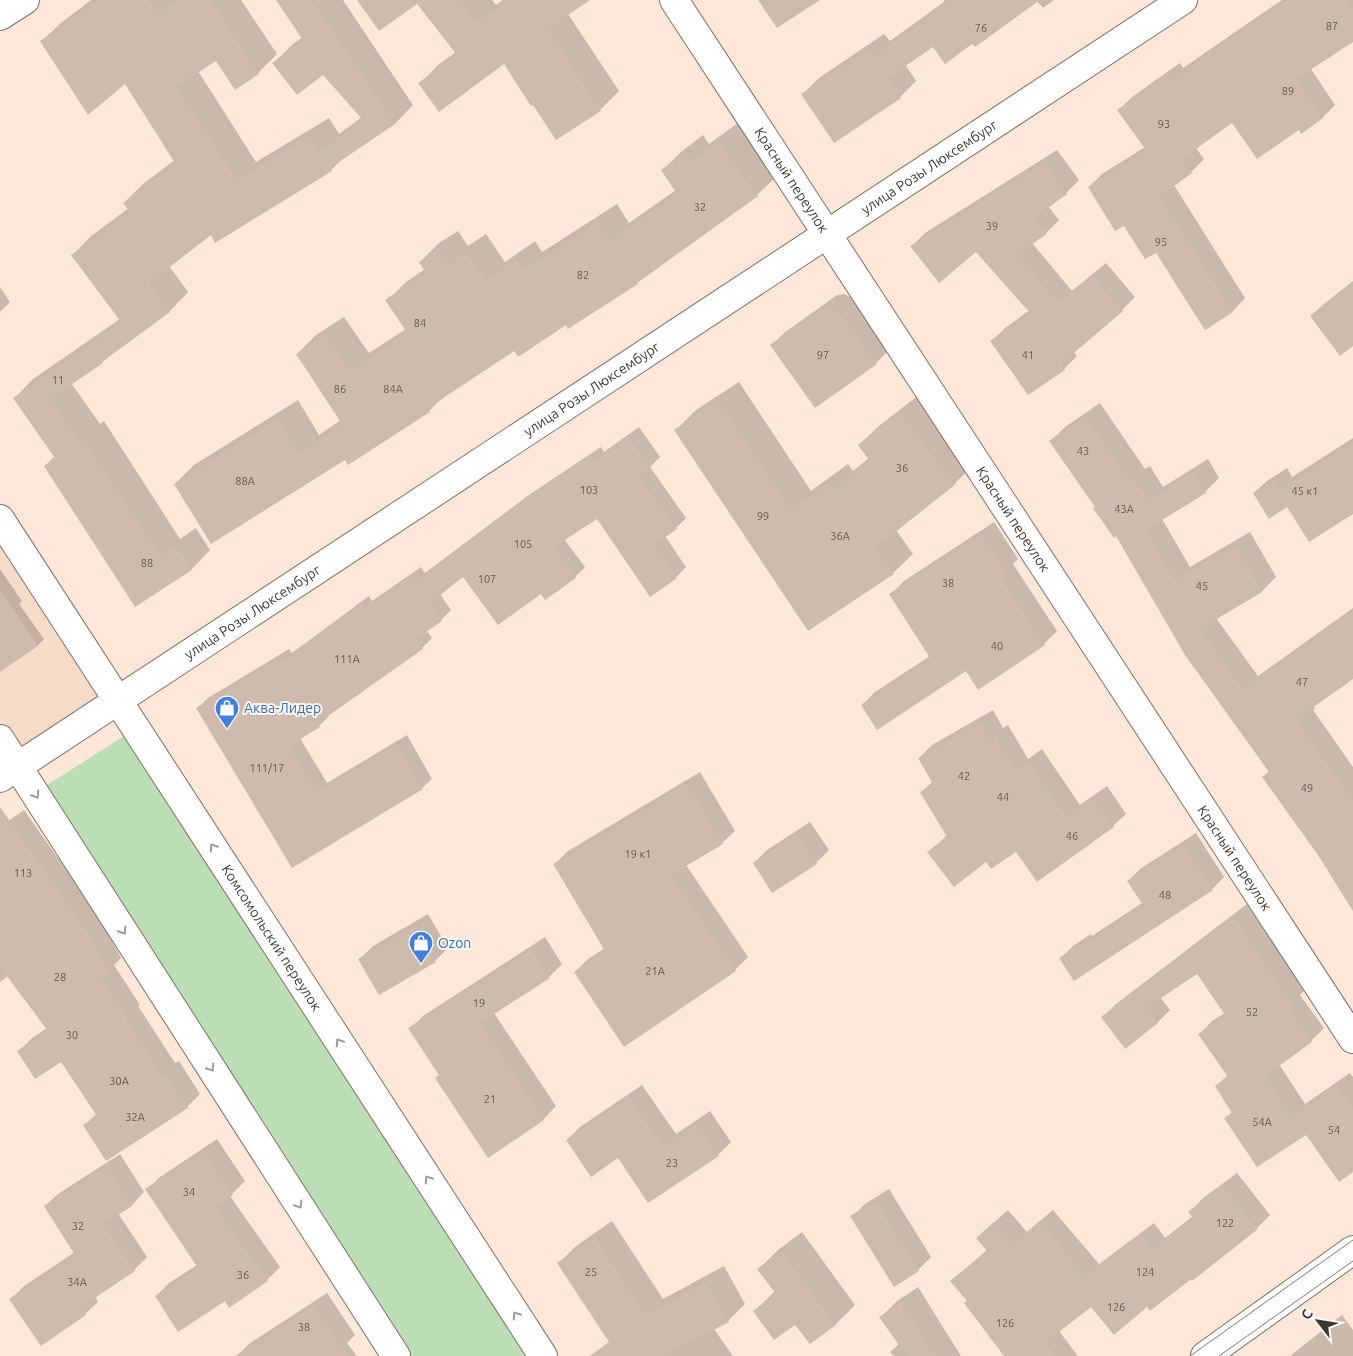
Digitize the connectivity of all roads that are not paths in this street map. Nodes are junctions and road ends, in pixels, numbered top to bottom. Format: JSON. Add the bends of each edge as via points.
{"nodes":[{"id":1,"x":26,"y":0,"type":"edge"},
{"id":2,"x":674,"y":0,"type":"edge"},
{"id":3,"x":1183,"y":0,"type":"edge"},
{"id":4,"x":0,"y":16,"type":"edge"},
{"id":5,"x":827,"y":234,"type":"junction"},
{"id":6,"x":0,"y":519,"type":"edge"},
{"id":7,"x":118,"y":701,"type":"junction"},
{"id":8,"x":0,"y":739,"type":"edge"},
{"id":9,"x":9,"y":773,"type":"edge"},
{"id":10,"x":1353,"y":1039,"type":"edge"},
{"id":11,"x":1353,"y":1250,"type":"edge"},
{"id":12,"x":396,"y":1356,"type":"edge"},
{"id":13,"x":543,"y":1356,"type":"edge"},
{"id":14,"x":1204,"y":1356,"type":"edge"}],
"edges":[{"from":1,"to":4,"type":"street"},
{"from":2,"to":5,"type":"street","name":"Красный переулок"},
{"from":3,"to":5,"type":"street","name":"улица Розы Люксембург"},
{"from":5,"to":7,"type":"street","name":"улица Розы Люксембург"},
{"from":5,"to":10,"type":"street","name":"Красный переулок"},
{"from":6,"to":7,"type":"street","name":"Комсомольский переулок"},
{"from":7,"to":9,"type":"street","name":"улица Розы Люксембург"},
{"from":13,"to":7,"type":"street","name":"Комсомольский переулок","one_way":true},
{"from":8,"to":9,"type":"street"},
{"from":9,"to":12,"type":"street","one_way":true},
{"from":11,"to":14,"type":"street"}]}
